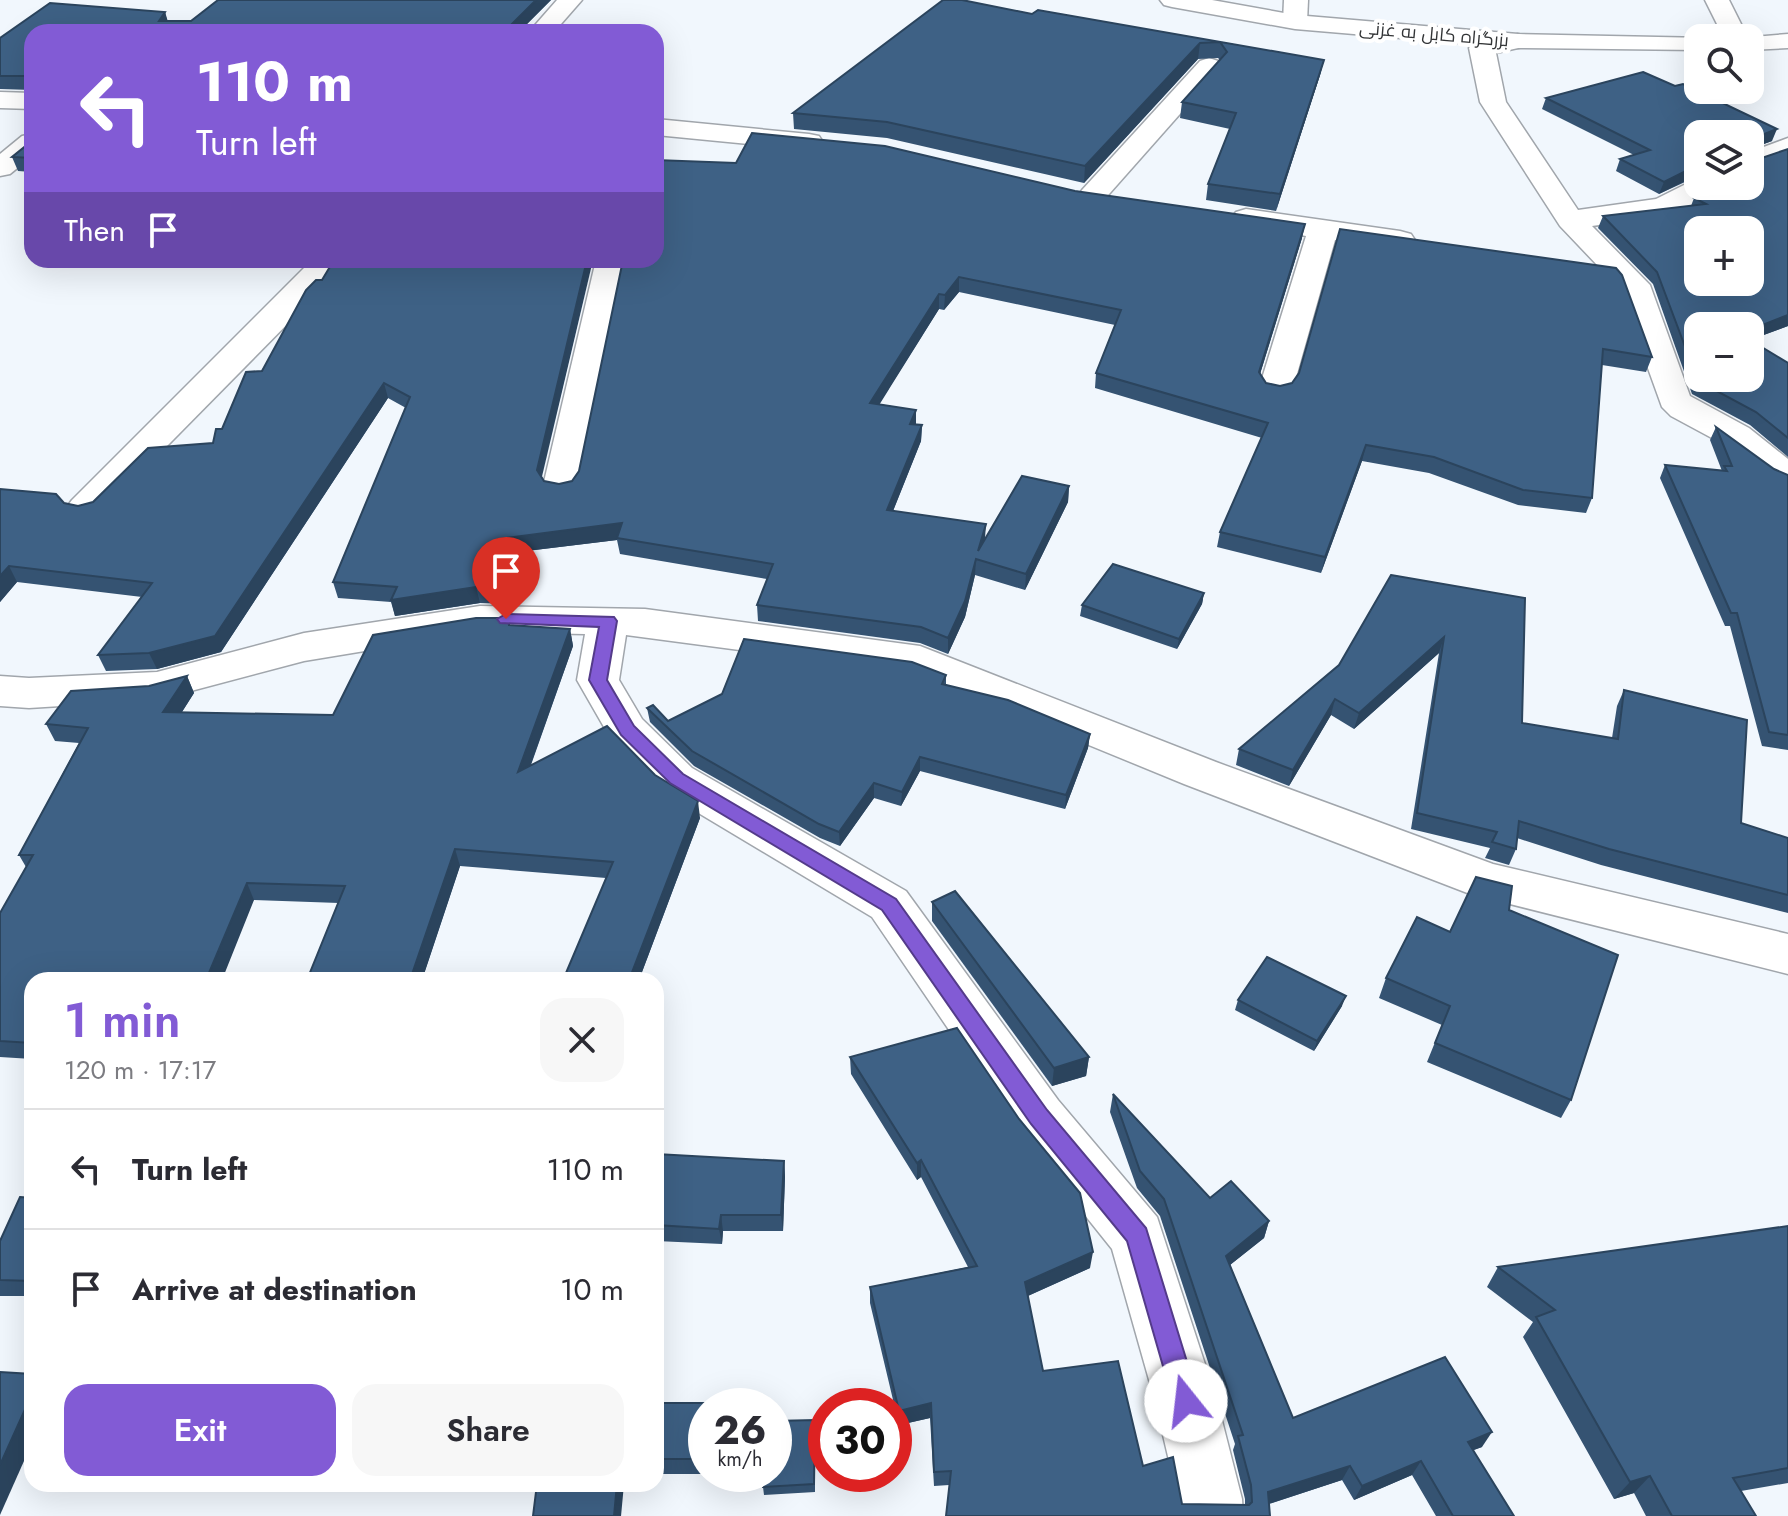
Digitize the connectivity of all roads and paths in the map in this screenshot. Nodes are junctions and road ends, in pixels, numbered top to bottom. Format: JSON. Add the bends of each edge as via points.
{"nodes":[{"id":1,"x":570,"y":0,"type":"edge"},
{"id":2,"x":1172,"y":0,"type":"edge"},
{"id":3,"x":1717,"y":0,"type":"edge"},
{"id":4,"x":1296,"y":11,"type":"edge"},
{"id":5,"x":548,"y":24,"type":"edge"},
{"id":6,"x":1729,"y":24,"type":"edge"},
{"id":7,"x":1518,"y":41,"type":"junction"},
{"id":8,"x":1788,"y":41,"type":"edge"},
{"id":9,"x":1764,"y":42,"type":"edge"},
{"id":10,"x":1684,"y":43,"type":"edge"},
{"id":11,"x":1209,"y":66,"type":"edge"},
{"id":12,"x":0,"y":100,"type":"edge"},
{"id":13,"x":24,"y":101,"type":"edge"},
{"id":14,"x":664,"y":128,"type":"edge"},
{"id":15,"x":840,"y":145,"type":"edge"},
{"id":16,"x":1788,"y":146,"type":"edge"},
{"id":17,"x":24,"y":148,"type":"edge"},
{"id":18,"x":1764,"y":156,"type":"edge"},
{"id":19,"x":0,"y":168,"type":"edge"},
{"id":20,"x":1059,"y":190,"type":"edge"},
{"id":21,"x":1092,"y":196,"type":"junction"},
{"id":22,"x":1684,"y":196,"type":"edge"},
{"id":23,"x":1123,"y":200,"type":"edge"},
{"id":24,"x":1215,"y":214,"type":"edge"},
{"id":25,"x":1570,"y":220,"type":"junction"},
{"id":26,"x":1323,"y":229,"type":"junction"},
{"id":27,"x":1431,"y":245,"type":"edge"},
{"id":28,"x":1571,"y":265,"type":"edge"},
{"id":29,"x":322,"y":268,"type":"edge"},
{"id":30,"x":609,"y":268,"type":"edge"},
{"id":31,"x":1618,"y":272,"type":"junction"},
{"id":32,"x":1276,"y":388,"type":"edge"},
{"id":33,"x":1788,"y":477,"type":"edge"},
{"id":34,"x":561,"y":486,"type":"edge"},
{"id":35,"x":85,"y":508,"type":"edge"},
{"id":36,"x":608,"y":621,"type":"junction"},
{"id":37,"x":0,"y":691,"type":"edge"},
{"id":38,"x":1788,"y":954,"type":"edge"},
{"id":39,"x":1211,"y":1516,"type":"edge"}],
"edges":[{"from":1,"to":5,"type":"main road"},
{"from":2,"to":4,"type":"main road","name":"بزرگراه کابل به غزنی"},
{"from":3,"to":6,"type":"main road"},
{"from":4,"to":7,"type":"main road","name":"بزرگراه کابل به غزنی"},
{"from":7,"to":10,"type":"main road","name":"بزرگراه کابل به غزنی"},
{"from":7,"to":25,"type":"main road","via":[[1482,48],[1493,102]]},
{"from":8,"to":9,"type":"main road"},
{"from":11,"to":21,"type":"main road"},
{"from":12,"to":13,"type":"main road"},
{"from":14,"to":15,"type":"main road"},
{"from":16,"to":18,"type":"main road"},
{"from":17,"to":19,"type":"main road"},
{"from":20,"to":21,"type":"main road"},
{"from":21,"to":23,"type":"main road"},
{"from":22,"to":25,"type":"main road","via":[[1663,207]]},
{"from":24,"to":26,"type":"main road"},
{"from":25,"to":31,"type":"main road"},
{"from":26,"to":27,"type":"main road"},
{"from":26,"to":32,"type":"main road"},
{"from":28,"to":31,"type":"main road"},
{"from":29,"to":35,"type":"main road"},
{"from":30,"to":34,"type":"main road"},
{"from":31,"to":33,"type":"main road","via":[[1634,285],[1674,400],[1736,436]]},
{"from":36,"to":37,"type":"main road","via":[[480,619],[304,647],[157,686]]},
{"from":36,"to":38,"type":"main road","via":[[920,660],[1487,881]]},
{"from":36,"to":39,"type":"main road","via":[[598,680],[627,730],[676,779],[889,904],[1039,1117],[1137,1236],[1186,1401]]}]}
